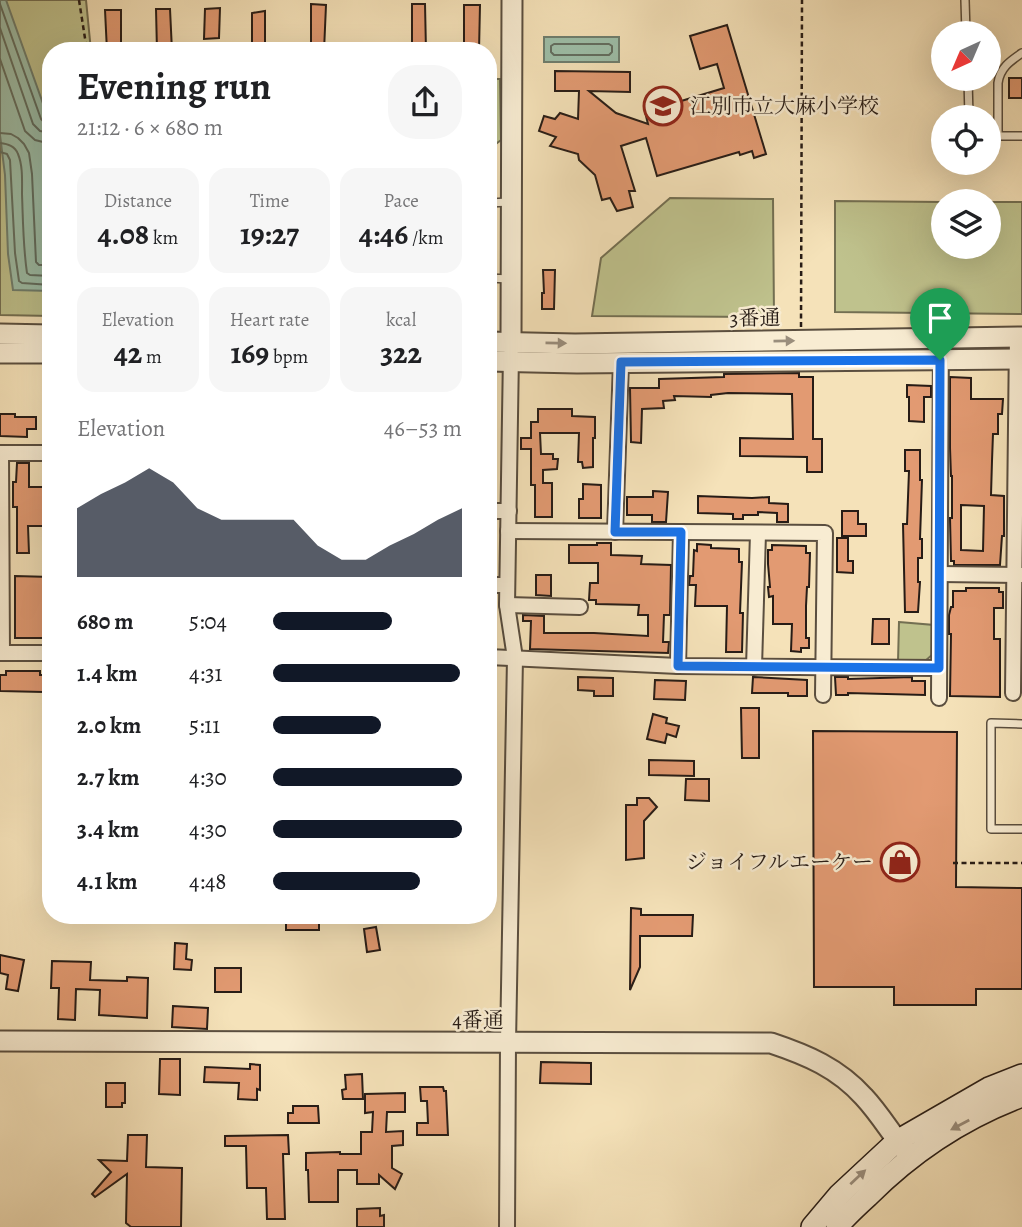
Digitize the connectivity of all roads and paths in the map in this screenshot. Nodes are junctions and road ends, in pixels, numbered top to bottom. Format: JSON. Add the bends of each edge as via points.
{"nodes":[{"id":1,"x":79,"y":0,"type":"edge"},
{"id":2,"x":512,"y":0,"type":"edge"},
{"id":3,"x":802,"y":0,"type":"edge"},
{"id":4,"x":965,"y":0,"type":"edge"},
{"id":5,"x":966,"y":21,"type":"edge"},
{"id":6,"x":86,"y":42,"type":"edge"},
{"id":7,"x":1022,"y":53,"type":"edge"},
{"id":8,"x":998,"y":105,"type":"edge"},
{"id":9,"x":1001,"y":136,"type":"edge"},
{"id":10,"x":1022,"y":136,"type":"edge"},
{"id":11,"x":497,"y":202,"type":"edge"},
{"id":12,"x":511,"y":202,"type":"junction"},
{"id":13,"x":497,"y":278,"type":"edge"},
{"id":14,"x":511,"y":279,"type":"junction"},
{"id":15,"x":0,"y":334,"type":"edge"},
{"id":16,"x":42,"y":335,"type":"edge"},
{"id":17,"x":1019,"y":337,"type":"edge"},
{"id":18,"x":941,"y":338,"type":"junction"},
{"id":19,"x":801,"y":341,"type":"junction"},
{"id":20,"x":497,"y":346,"type":"edge"},
{"id":21,"x":511,"y":352,"type":"junction"},
{"id":22,"x":0,"y":353,"type":"edge"},
{"id":23,"x":42,"y":353,"type":"edge"},
{"id":24,"x":497,"y":357,"type":"edge"},
{"id":25,"x":1019,"y":359,"type":"edge"},
{"id":26,"x":940,"y":360,"type":"junction"},
{"id":27,"x":621,"y":362,"type":"junction"},
{"id":28,"x":1019,"y":439,"type":"edge"},
{"id":29,"x":0,"y":453,"type":"edge"},
{"id":30,"x":42,"y":453,"type":"edge"},
{"id":31,"x":497,"y":511,"type":"edge"},
{"id":32,"x":509,"y":511,"type":"junction"},
{"id":33,"x":508,"y":531,"type":"junction"},
{"id":34,"x":615,"y":532,"type":"junction"},
{"id":35,"x":681,"y":532,"type":"junction"},
{"id":36,"x":758,"y":533,"type":"junction"},
{"id":37,"x":940,"y":575,"type":"junction"},
{"id":38,"x":1018,"y":575,"type":"edge"},
{"id":39,"x":497,"y":585,"type":"edge"},
{"id":40,"x":507,"y":585,"type":"junction"},
{"id":41,"x":507,"y":605,"type":"junction"},
{"id":42,"x":580,"y":607,"type":"dead end"},
{"id":43,"x":1,"y":653,"type":"edge"},
{"id":44,"x":42,"y":653,"type":"edge"},
{"id":45,"x":497,"y":657,"type":"edge"},
{"id":46,"x":515,"y":658,"type":"junction"},
{"id":47,"x":1017,"y":660,"type":"edge"},
{"id":48,"x":678,"y":666,"type":"junction"},
{"id":49,"x":754,"y":667,"type":"junction"},
{"id":50,"x":823,"y":667,"type":"junction"},
{"id":51,"x":939,"y":668,"type":"junction"},
{"id":52,"x":1013,"y":693,"type":"dead end"},
{"id":53,"x":823,"y":695,"type":"dead end"},
{"id":54,"x":939,"y":698,"type":"dead end"},
{"id":55,"x":1022,"y":724,"type":"edge"},
{"id":56,"x":1022,"y":829,"type":"edge"},
{"id":57,"x":953,"y":863,"type":"dead end"},
{"id":58,"x":1022,"y":863,"type":"edge"},
{"id":59,"x":0,"y":1041,"type":"edge"},
{"id":60,"x":508,"y":1043,"type":"junction"},
{"id":61,"x":1022,"y":1075,"type":"edge"},
{"id":62,"x":1022,"y":1096,"type":"edge"},
{"id":63,"x":904,"y":1149,"type":"junction"},
{"id":64,"x":507,"y":1227,"type":"edge"},
{"id":65,"x":812,"y":1227,"type":"edge"},
{"id":66,"x":837,"y":1227,"type":"edge"}],
"edges":[{"from":1,"to":6,"type":"path"},
{"from":2,"to":12,"type":"street"},
{"from":3,"to":19,"type":"path"},
{"from":4,"to":5,"type":"lane"},
{"from":7,"to":8,"type":"lane","via":[[999,75]]},
{"from":9,"to":10,"type":"lane"},
{"from":11,"to":12,"type":"lane"},
{"from":12,"to":14,"type":"street"},
{"from":13,"to":14,"type":"lane"},
{"from":14,"to":21,"type":"street"},
{"from":15,"to":16,"type":"street"},
{"from":17,"to":18,"type":"street","name":"3番通"},
{"from":17,"to":25,"type":"street"},
{"from":18,"to":19,"type":"street","name":"3番通"},
{"from":18,"to":26,"type":"street"},
{"from":21,"to":19,"type":"street","name":"3番通","one_way":true,"via":[[575,344]]},
{"from":20,"to":21,"type":"street","name":"3番通"},
{"from":21,"to":24,"type":"street","name":"3番通"},
{"from":21,"to":27,"type":"street","name":"3番通"},
{"from":21,"to":32,"type":"street"},
{"from":22,"to":23,"type":"street"},
{"from":25,"to":26,"type":"street","name":"3番通"},
{"from":25,"to":28,"type":"street"},
{"from":26,"to":27,"type":"street","name":"3番通"},
{"from":26,"to":37,"type":"street"},
{"from":27,"to":34,"type":"street"},
{"from":28,"to":38,"type":"street"},
{"from":29,"to":30,"type":"street"},
{"from":29,"to":43,"type":"street"},
{"from":31,"to":32,"type":"street"},
{"from":32,"to":33,"type":"street"},
{"from":33,"to":34,"type":"street"},
{"from":33,"to":40,"type":"street"},
{"from":34,"to":35,"type":"street"},
{"from":35,"to":36,"type":"street"},
{"from":35,"to":48,"type":"street"},
{"from":36,"to":49,"type":"street"},
{"from":36,"to":50,"type":"street","via":[[825,533]]},
{"from":37,"to":38,"type":"street"},
{"from":37,"to":51,"type":"street"},
{"from":38,"to":47,"type":"street"},
{"from":39,"to":40,"type":"street"},
{"from":40,"to":41,"type":"street"},
{"from":41,"to":42,"type":"street"},
{"from":41,"to":46,"type":"street"},
{"from":43,"to":44,"type":"street"},
{"from":45,"to":46,"type":"street"},
{"from":46,"to":48,"type":"street"},
{"from":46,"to":60,"type":"street"},
{"from":47,"to":52,"type":"street"},
{"from":48,"to":49,"type":"street"},
{"from":49,"to":50,"type":"street"},
{"from":50,"to":51,"type":"street"},
{"from":50,"to":53,"type":"street"},
{"from":51,"to":54,"type":"street"},
{"from":55,"to":56,"type":"lane","via":[[991,723],[991,829]]},
{"from":57,"to":58,"type":"path"},
{"from":59,"to":60,"type":"street","name":"4番通"},
{"from":60,"to":63,"type":"street","name":"4番通","via":[[771,1044],[820,1061],[848,1082]]},
{"from":60,"to":64,"type":"street"},
{"from":61,"to":63,"type":"main road","via":[[989,1088]]},
{"from":62,"to":63,"type":"main road","one_way":true},
{"from":65,"to":63,"type":"main road","one_way":true,"via":[[839,1195]]},
{"from":63,"to":66,"type":"main road","via":[[886,1178]]}]}
